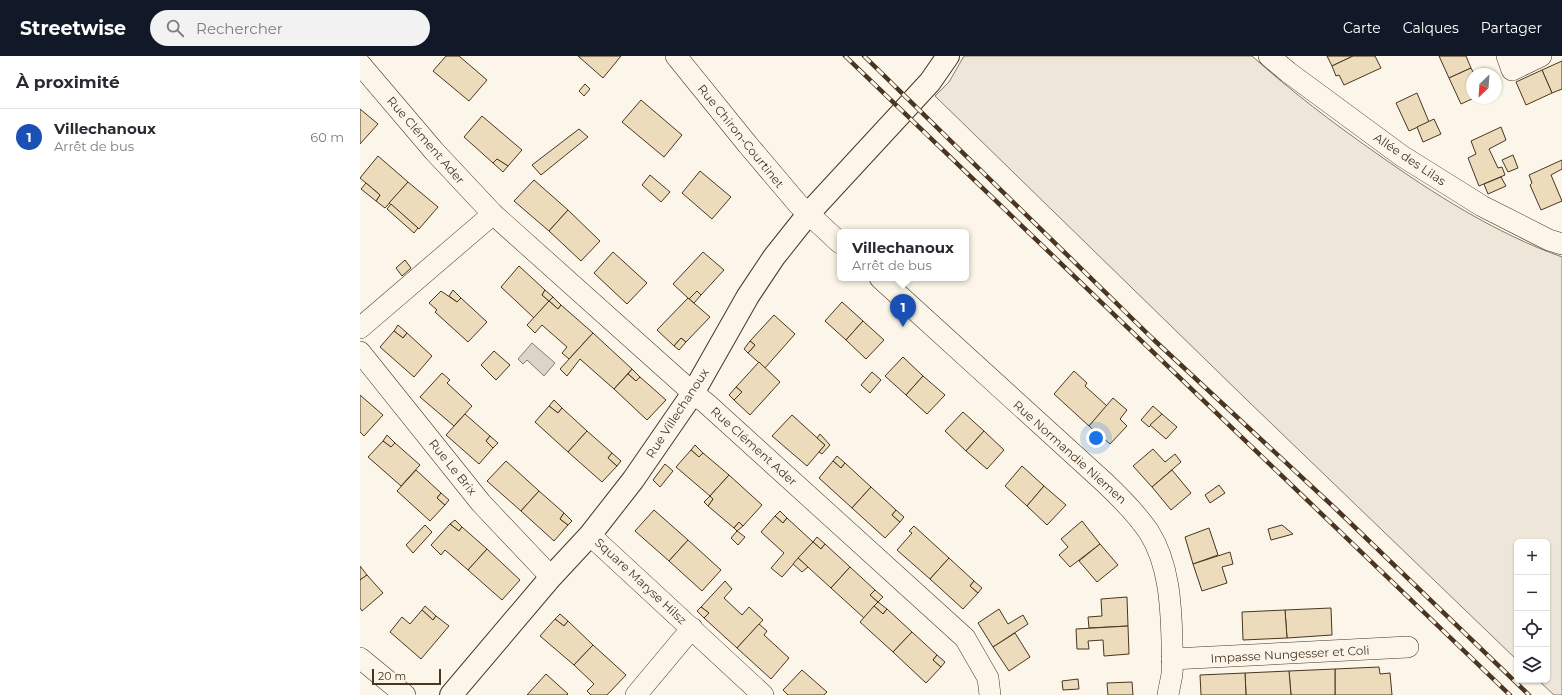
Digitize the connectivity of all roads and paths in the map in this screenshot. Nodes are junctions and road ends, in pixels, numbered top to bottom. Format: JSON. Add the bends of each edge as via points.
{"nodes":[{"id":1,"x":676,"y":56,"type":"edge"},
{"id":2,"x":948,"y":56,"type":"edge"},
{"id":3,"x":1269,"y":56,"type":"edge"},
{"id":4,"x":1507,"y":56,"type":"edge"},
{"id":5,"x":1541,"y":56,"type":"edge"},
{"id":6,"x":360,"y":64,"type":"edge"},
{"id":7,"x":493,"y":214,"type":"junction"},
{"id":8,"x":809,"y":214,"type":"junction"},
{"id":9,"x":837,"y":240,"type":"edge"},
{"id":10,"x":1562,"y":244,"type":"edge"},
{"id":11,"x":883,"y":281,"type":"edge"},
{"id":12,"x":360,"y":328,"type":"edge"},
{"id":13,"x":360,"y":352,"type":"edge"},
{"id":14,"x":693,"y":393,"type":"junction"},
{"id":15,"x":590,"y":535,"type":"junction"},
{"id":16,"x":551,"y":577,"type":"junction"},
{"id":17,"x":692,"y":628,"type":"junction"},
{"id":18,"x":1408,"y":647,"type":"dead end"},
{"id":19,"x":360,"y":658,"type":"edge"},
{"id":20,"x":1172,"y":666,"type":"junction"},
{"id":21,"x":405,"y":695,"type":"edge"},
{"id":22,"x":451,"y":695,"type":"edge"},
{"id":23,"x":636,"y":695,"type":"edge"},
{"id":24,"x":763,"y":695,"type":"edge"},
{"id":25,"x":990,"y":695,"type":"edge"},
{"id":26,"x":1168,"y":695,"type":"edge"},
{"id":27,"x":1180,"y":695,"type":"edge"}],
"edges":[{"from":1,"to":8,"type":"street","name":"Rue Chiron-Courtinet","via":[[748,145]]},
{"from":2,"to":8,"type":"street","name":"Rue Villechanoux","via":[[930,82]]},
{"from":3,"to":10,"type":"street","name":"Allée des Lilas","via":[[1402,156],[1482,206]]},
{"from":4,"to":5,"type":"street","via":[[1512,70]]},
{"from":6,"to":7,"type":"street","name":"Rue Clément Ader","via":[[434,151]]},
{"from":7,"to":12,"type":"street"},
{"from":7,"to":14,"type":"street","name":"Rue Clément Ader"},
{"from":8,"to":9,"type":"street"},
{"from":8,"to":14,"type":"street","name":"Rue Villechanoux","via":[[774,257],[748,296]]},
{"from":11,"to":20,"type":"street","name":"Rue Normandie Niemen","via":[[1131,508],[1150,533],[1162,558],[1168,586],[1172,625]]},
{"from":13,"to":16,"type":"street","name":"Rue Le Brix","via":[[481,503]]},
{"from":14,"to":15,"type":"street","name":"Rue Villechanoux","via":[[633,480]]},
{"from":14,"to":25,"type":"street","name":"Rue Clément Ader","via":[[965,638],[988,678]]},
{"from":15,"to":16,"type":"street","name":"Rue Villechanoux"},
{"from":15,"to":17,"type":"street","name":"Square Maryse Hilsz"},
{"from":16,"to":22,"type":"street","name":"Rue Villechanoux"},
{"from":17,"to":23,"type":"street","name":"Square Maryse Hilsz"},
{"from":17,"to":24,"type":"street","name":"Square Maryse Hilsz"},
{"from":18,"to":20,"type":"street","name":"Impasse Nungesser et Coli"},
{"from":19,"to":21,"type":"street"},
{"from":20,"to":26,"type":"street","name":"Rue Normandie Niemen"},
{"from":20,"to":27,"type":"street","name":"Rue Normandie Niemen"}]}
